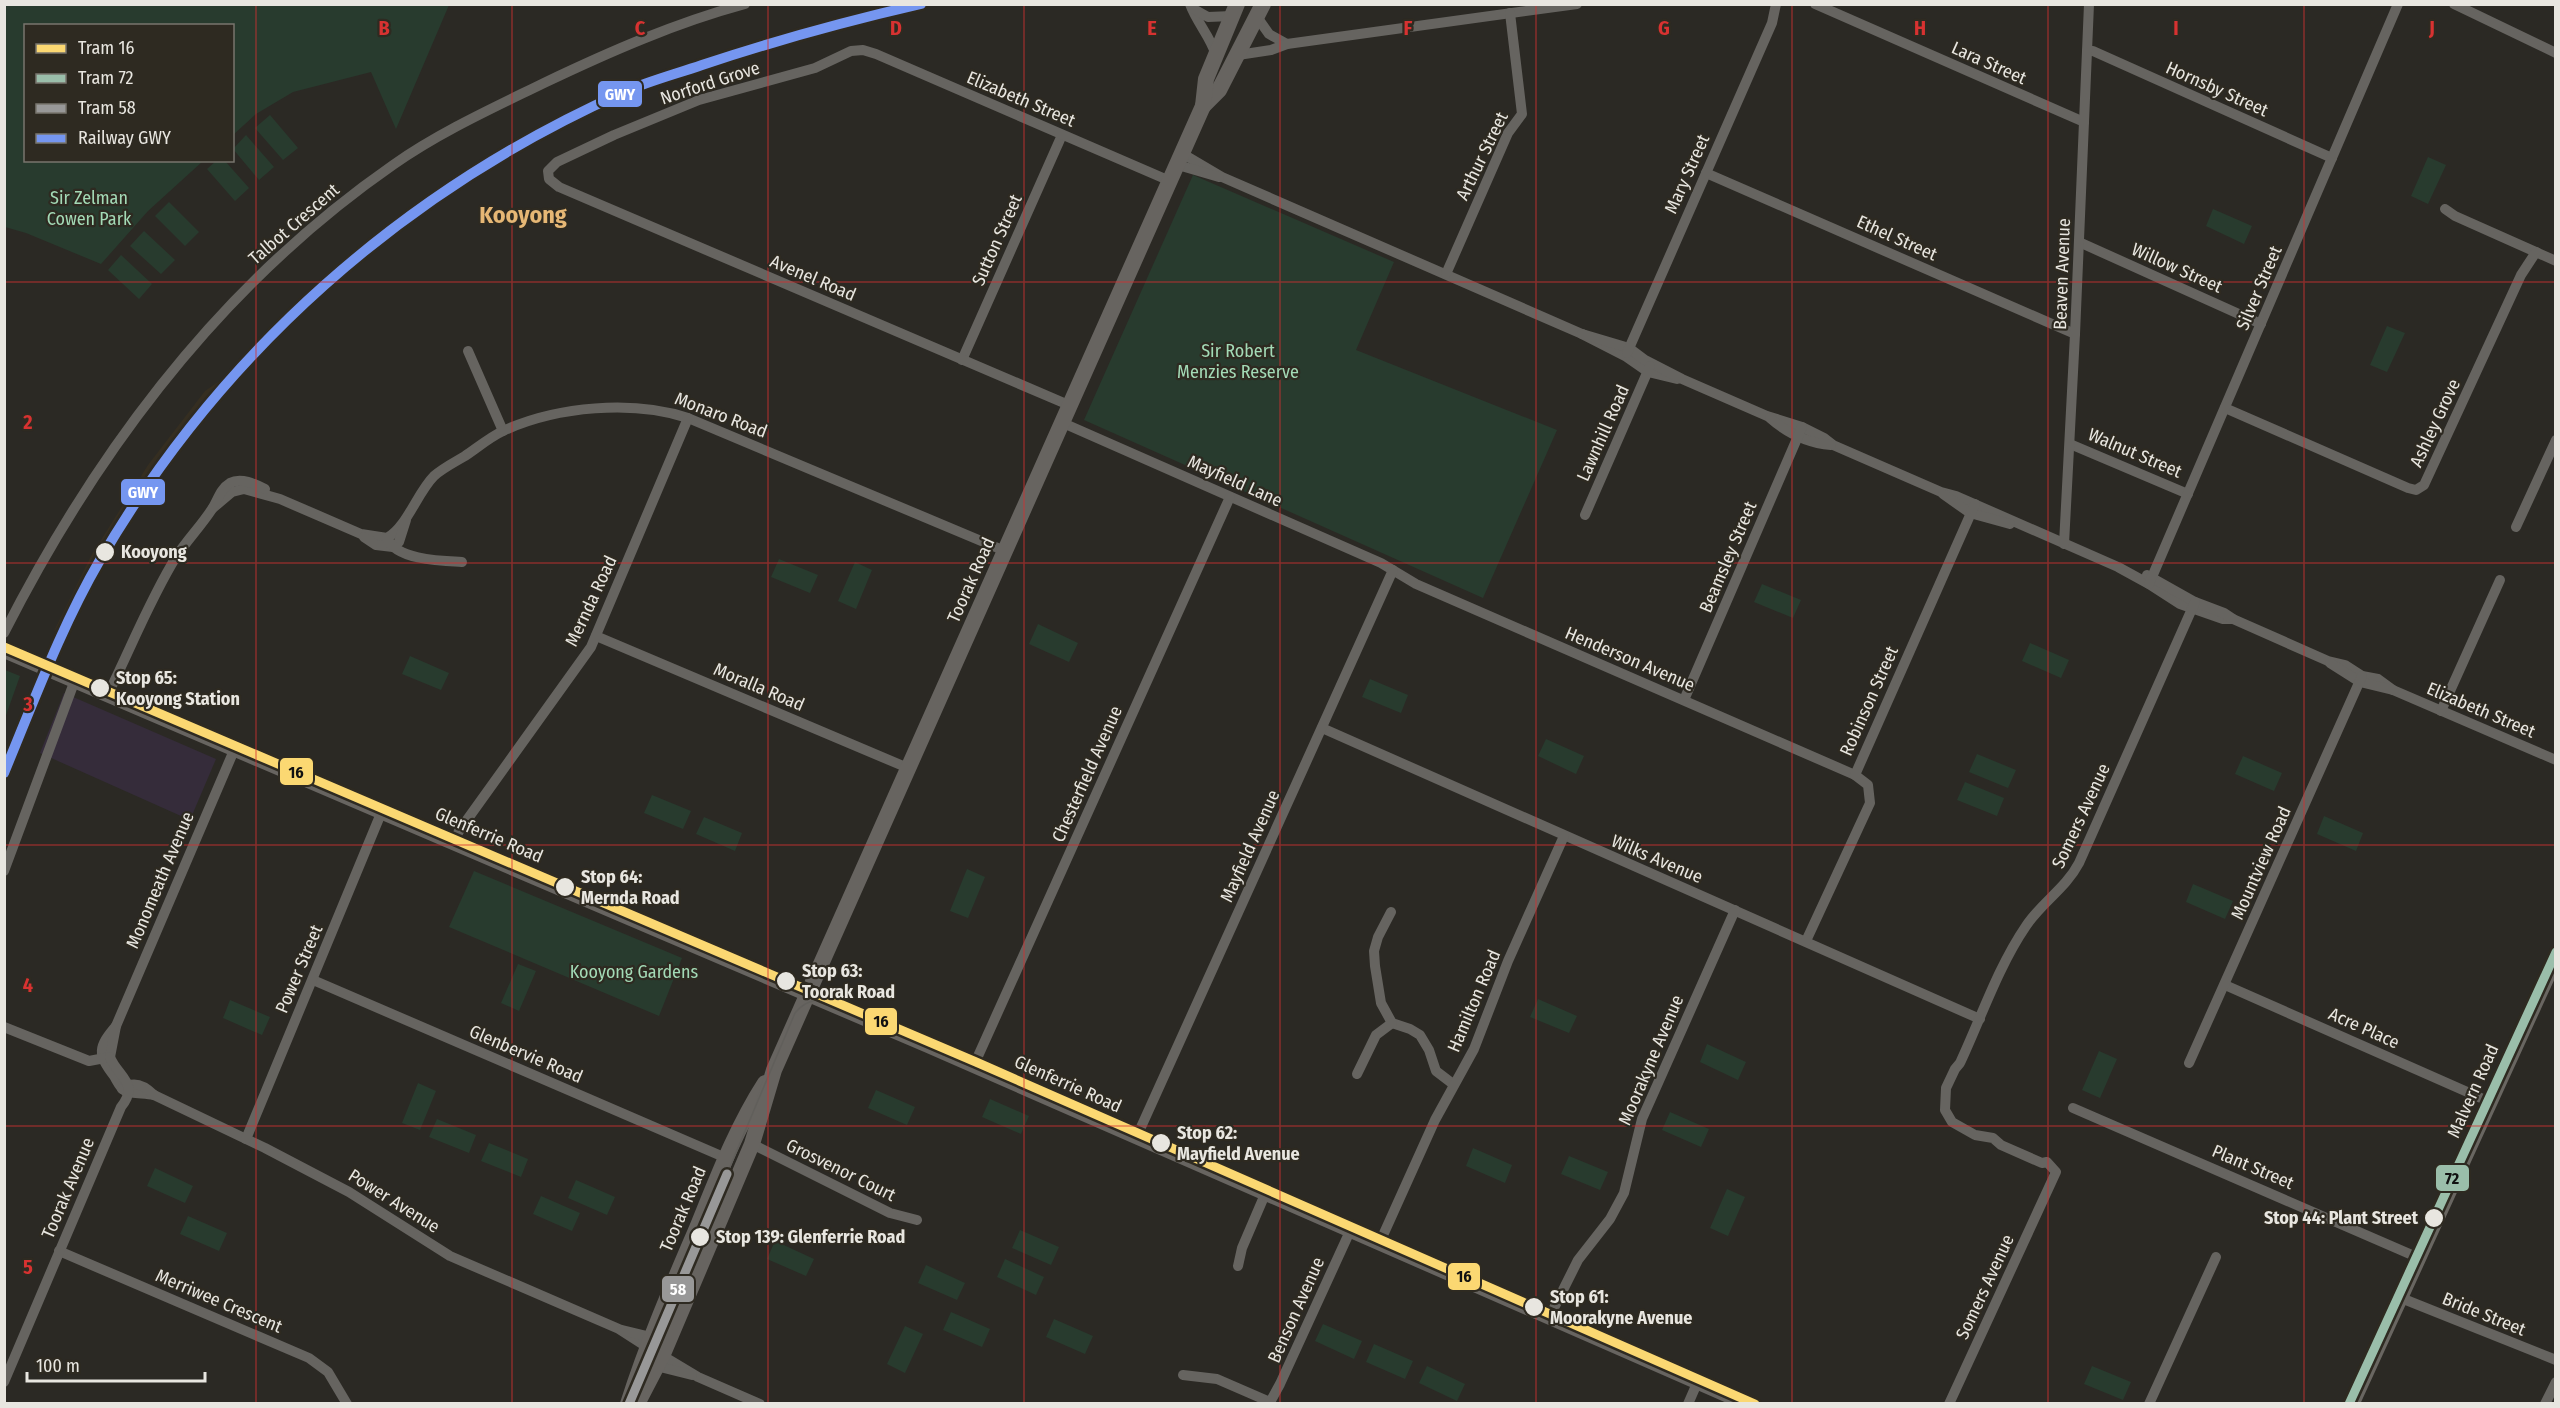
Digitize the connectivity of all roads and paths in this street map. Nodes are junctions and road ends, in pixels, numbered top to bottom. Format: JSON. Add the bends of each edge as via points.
{"nodes":[{"id":1,"x":1577,"y":4,"type":"edge"},
{"id":2,"x":1776,"y":4,"type":"edge"},
{"id":3,"x":1815,"y":4,"type":"edge"},
{"id":4,"x":2089,"y":4,"type":"edge"},
{"id":5,"x":2398,"y":4,"type":"edge"},
{"id":6,"x":2454,"y":4,"type":"edge"},
{"id":7,"x":743,"y":5,"type":"edge"},
{"id":8,"x":1191,"y":6,"type":"edge"},
{"id":9,"x":718,"y":8,"type":"edge"},
{"id":10,"x":1234,"y":10,"type":"edge"},
{"id":11,"x":1260,"y":11,"type":"edge"},
{"id":12,"x":1510,"y":13,"type":"junction"},
{"id":13,"x":1287,"y":44,"type":"junction"},
{"id":14,"x":857,"y":50,"type":"joint"},
{"id":15,"x":2088,"y":51,"type":"junction"},
{"id":16,"x":2556,"y":52,"type":"edge"},
{"id":17,"x":1238,"y":55,"type":"junction"},
{"id":18,"x":1216,"y":56,"type":"junction"},
{"id":19,"x":1203,"y":106,"type":"junction"},
{"id":20,"x":2084,"y":122,"type":"junction"},
{"id":21,"x":1062,"y":135,"type":"junction"},
{"id":22,"x":2332,"y":158,"type":"junction"},
{"id":23,"x":1180,"y":159,"type":"junction"},
{"id":24,"x":1706,"y":173,"type":"junction"},
{"id":25,"x":547,"y":174,"type":"joint"},
{"id":26,"x":1170,"y":182,"type":"junction"},
{"id":27,"x":2445,"y":209,"type":"dead end"},
{"id":28,"x":2079,"y":242,"type":"junction"},
{"id":29,"x":2533,"y":251,"type":"junction"},
{"id":30,"x":2556,"y":261,"type":"edge"},
{"id":31,"x":1447,"y":271,"type":"junction"},
{"id":32,"x":2261,"y":324,"type":"junction"},
{"id":33,"x":2076,"y":334,"type":"junction"},
{"id":34,"x":468,"y":351,"type":"dead end"},
{"id":35,"x":1627,"y":352,"type":"junction"},
{"id":36,"x":962,"y":360,"type":"junction"},
{"id":37,"x":1650,"y":368,"type":"junction"},
{"id":38,"x":1071,"y":406,"type":"junction"},
{"id":39,"x":2225,"y":408,"type":"junction"},
{"id":40,"x":688,"y":418,"type":"junction"},
{"id":41,"x":1063,"y":423,"type":"junction"},
{"id":42,"x":503,"y":431,"type":"junction"},
{"id":43,"x":1800,"y":432,"type":"junction"},
{"id":44,"x":2556,"y":440,"type":"edge"},
{"id":45,"x":2070,"y":444,"type":"junction"},
{"id":46,"x":2188,"y":494,"type":"junction"},
{"id":47,"x":1230,"y":497,"type":"junction"},
{"id":48,"x":1972,"y":508,"type":"junction"},
{"id":49,"x":1585,"y":515,"type":"dead end"},
{"id":50,"x":2516,"y":527,"type":"dead end"},
{"id":51,"x":390,"y":543,"type":"junction"},
{"id":52,"x":2064,"y":544,"type":"junction"},
{"id":53,"x":1005,"y":551,"type":"junction"},
{"id":54,"x":462,"y":562,"type":"dead end"},
{"id":55,"x":1393,"y":570,"type":"junction"},
{"id":56,"x":2151,"y":580,"type":"junction"},
{"id":57,"x":2500,"y":580,"type":"dead end"},
{"id":58,"x":2193,"y":606,"type":"junction"},
{"id":59,"x":4,"y":633,"type":"edge"},
{"id":60,"x":596,"y":636,"type":"junction"},
{"id":61,"x":4,"y":650,"type":"edge"},
{"id":62,"x":2361,"y":679,"type":"junction"},
{"id":63,"x":75,"y":680,"type":"junction"},
{"id":64,"x":108,"y":694,"type":"junction"},
{"id":65,"x":1684,"y":700,"type":"junction"},
{"id":66,"x":2441,"y":711,"type":"junction"},
{"id":67,"x":1322,"y":728,"type":"junction"},
{"id":68,"x":235,"y":748,"type":"junction"},
{"id":69,"x":2556,"y":760,"type":"edge"},
{"id":70,"x":908,"y":768,"type":"junction"},
{"id":71,"x":1855,"y":775,"type":"junction"},
{"id":72,"x":382,"y":811,"type":"junction"},
{"id":73,"x":1564,"y":836,"type":"junction"},
{"id":74,"x":454,"y":842,"type":"junction"},
{"id":75,"x":4,"y":871,"type":"edge"},
{"id":76,"x":1735,"y":910,"type":"junction"},
{"id":77,"x":1391,"y":912,"type":"dead end"},
{"id":78,"x":1806,"y":941,"type":"junction"},
{"id":79,"x":2556,"y":958,"type":"edge"},
{"id":80,"x":313,"y":980,"type":"junction"},
{"id":81,"x":2225,"y":985,"type":"junction"},
{"id":82,"x":808,"y":993,"type":"junction"},
{"id":83,"x":1980,"y":1019,"type":"junction"},
{"id":84,"x":1392,"y":1023,"type":"junction"},
{"id":85,"x":4,"y":1027,"type":"edge"},
{"id":86,"x":106,"y":1058,"type":"junction"},
{"id":87,"x":2189,"y":1063,"type":"dead end"},
{"id":88,"x":974,"y":1065,"type":"junction"},
{"id":89,"x":774,"y":1070,"type":"junction"},
{"id":90,"x":1357,"y":1074,"type":"dead end"},
{"id":91,"x":1453,"y":1084,"type":"junction"},
{"id":92,"x":126,"y":1088,"type":"junction"},
{"id":93,"x":2490,"y":1102,"type":"junction"},
{"id":94,"x":2073,"y":1108,"type":"dead end"},
{"id":95,"x":1137,"y":1136,"type":"junction"},
{"id":96,"x":246,"y":1139,"type":"junction"},
{"id":97,"x":752,"y":1144,"type":"junction"},
{"id":98,"x":726,"y":1158,"type":"junction"},
{"id":99,"x":1266,"y":1192,"type":"junction"},
{"id":100,"x":917,"y":1220,"type":"dead end"},
{"id":101,"x":1351,"y":1229,"type":"junction"},
{"id":102,"x":1380,"y":1242,"type":"junction"},
{"id":103,"x":59,"y":1251,"type":"junction"},
{"id":104,"x":2216,"y":1257,"type":"dead end"},
{"id":105,"x":2419,"y":1258,"type":"junction"},
{"id":106,"x":1238,"y":1266,"type":"dead end"},
{"id":107,"x":2401,"y":1298,"type":"junction"},
{"id":108,"x":1550,"y":1316,"type":"junction"},
{"id":109,"x":651,"y":1353,"type":"junction"},
{"id":110,"x":2556,"y":1360,"type":"edge"},
{"id":111,"x":1183,"y":1375,"type":"dead end"},
{"id":112,"x":1698,"y":1381,"type":"junction"},
{"id":113,"x":4,"y":1382,"type":"edge"},
{"id":114,"x":2556,"y":1382,"type":"edge"},
{"id":115,"x":1269,"y":1403,"type":"edge"},
{"id":116,"x":347,"y":1404,"type":"edge"},
{"id":117,"x":628,"y":1404,"type":"edge"},
{"id":118,"x":637,"y":1404,"type":"edge"},
{"id":119,"x":760,"y":1404,"type":"edge"},
{"id":120,"x":1688,"y":1404,"type":"edge"},
{"id":121,"x":1749,"y":1404,"type":"edge"},
{"id":122,"x":1949,"y":1404,"type":"edge"},
{"id":123,"x":2149,"y":1404,"type":"edge"},
{"id":124,"x":2352,"y":1404,"type":"edge"},
{"id":125,"x":2545,"y":1404,"type":"edge"}],
"edges":[{"from":1,"to":12,"type":"street"},
{"from":2,"to":24,"type":"street","name":"Mary Street","via":[[1774,18]]},
{"from":3,"to":20,"type":"street","name":"Lara Street"},
{"from":4,"to":15,"type":"street","name":"Beaven Avenue"},
{"from":5,"to":22,"type":"street","name":"Silver Street"},
{"from":6,"to":16,"type":"street"},
{"from":7,"to":9,"type":"street","name":"Talbot Crescent"},
{"from":8,"to":10,"type":"street","via":[[1208,17]]},
{"from":8,"to":18,"type":"street"},
{"from":9,"to":59,"type":"street","name":"Talbot Crescent","via":[[600,56],[471,119],[395,164],[317,224],[231,304],[159,385],[97,472]]},
{"from":10,"to":18,"type":"main road","name":"Toorak Road"},
{"from":11,"to":13,"type":"street","via":[[1263,27]]},
{"from":11,"to":17,"type":"main road","name":"Toorak Road"},
{"from":12,"to":13,"type":"street"},
{"from":12,"to":31,"type":"street","name":"Arthur Street","via":[[1522,114],[1508,133]]},
{"from":13,"to":17,"type":"street"},
{"from":14,"to":21,"type":"street","name":"Elizabeth Street","via":[[876,54]]},
{"from":14,"to":25,"type":"street","name":"Norford Grove","via":[[815,68],[699,100],[557,162]]},
{"from":15,"to":20,"type":"street","name":"Beaven Avenue"},
{"from":15,"to":22,"type":"street","name":"Hornsby Street"},
{"from":17,"to":19,"type":"main road","name":"Toorak Road","via":[[1219,90]]},
{"from":18,"to":19,"type":"main road","name":"Toorak Road","via":[[1206,80]]},
{"from":19,"to":23,"type":"main road","name":"Toorak Road"},
{"from":20,"to":28,"type":"street","name":"Beaven Avenue"},
{"from":21,"to":26,"type":"street","name":"Elizabeth Street"},
{"from":21,"to":36,"type":"street","name":"Sutton Street"},
{"from":22,"to":32,"type":"street","name":"Silver Street"},
{"from":23,"to":26,"type":"main road","name":"Toorak Road"},
{"from":23,"to":31,"type":"street","name":"Elizabeth Street","via":[[1409,260]]},
{"from":24,"to":33,"type":"street","name":"Ethel Street"},
{"from":24,"to":35,"type":"street","name":"Mary Street"},
{"from":25,"to":36,"type":"street","name":"Avenel Road","via":[[559,187]]},
{"from":26,"to":38,"type":"main road","name":"Toorak Road"},
{"from":27,"to":29,"type":"street"},
{"from":28,"to":32,"type":"street","name":"Willow Street"},
{"from":28,"to":33,"type":"street","name":"Beaven Avenue"},
{"from":29,"to":30,"type":"street"},
{"from":29,"to":39,"type":"street","name":"Ashley Grove","via":[[2420,489],[2408,488]]},
{"from":31,"to":35,"type":"street","name":"Elizabeth Street","via":[[1466,286]]},
{"from":32,"to":39,"type":"street","name":"Silver Street"},
{"from":33,"to":45,"type":"street","name":"Beaven Avenue"},
{"from":34,"to":42,"type":"street"},
{"from":35,"to":37,"type":"street","name":"Elizabeth Street"},
{"from":36,"to":38,"type":"street","name":"Avenel Road"},
{"from":37,"to":43,"type":"street","name":"Elizabeth Street","via":[[1767,416],[1778,426]]},
{"from":37,"to":49,"type":"street","name":"Lawnhill Road"},
{"from":38,"to":41,"type":"main road","name":"Toorak Road"},
{"from":39,"to":46,"type":"street","name":"Silver Street"},
{"from":40,"to":42,"type":"street","name":"Monaro Road","via":[[652,408],[599,408],[548,417]]},
{"from":40,"to":53,"type":"street","name":"Monaro Road"},
{"from":40,"to":60,"type":"street","name":"Mernda Road"},
{"from":41,"to":47,"type":"street","name":"Mayfield Lane"},
{"from":41,"to":53,"type":"main road","name":"Toorak Road"},
{"from":42,"to":51,"type":"street","name":"Monaro Road","via":[[435,475],[407,517],[399,542]]},
{"from":43,"to":48,"type":"street","name":"Elizabeth Street"},
{"from":43,"to":65,"type":"street","name":"Beamsley Street"},
{"from":44,"to":50,"type":"street"},
{"from":45,"to":46,"type":"street","name":"Walnut Street"},
{"from":45,"to":52,"type":"street","name":"Beaven Avenue"},
{"from":46,"to":56,"type":"street","name":"Silver Street"},
{"from":47,"to":55,"type":"street","name":"Mayfield Lane"},
{"from":47,"to":88,"type":"street","name":"Chesterfield Avenue"},
{"from":48,"to":52,"type":"street","name":"Elizabeth Street"},
{"from":48,"to":71,"type":"street","name":"Robinson Street"},
{"from":51,"to":54,"type":"street","via":[[423,558]]},
{"from":51,"to":64,"type":"street","via":[[373,543],[361,534],[280,499],[237,490],[213,508],[176,558],[143,617]]},
{"from":52,"to":56,"type":"street","name":"Elizabeth Street"},
{"from":53,"to":70,"type":"main road","name":"Toorak Road"},
{"from":55,"to":65,"type":"street","name":"Henderson Avenue","via":[[1416,584]]},
{"from":55,"to":67,"type":"street","name":"Mayfield Avenue"},
{"from":56,"to":58,"type":"street","name":"Elizabeth Street"},
{"from":57,"to":66,"type":"street"},
{"from":58,"to":62,"type":"street","name":"Elizabeth Street","via":[[2345,665]]},
{"from":58,"to":83,"type":"street","name":"Somers Avenue","via":[[2079,864],[2025,927]]},
{"from":60,"to":70,"type":"street","name":"Moralla Road"},
{"from":60,"to":74,"type":"street","name":"Mernda Road"},
{"from":61,"to":63,"type":"main road","name":"Glenferrie Road"},
{"from":62,"to":66,"type":"street","name":"Elizabeth Street","via":[[2378,678],[2393,690]]},
{"from":62,"to":81,"type":"street","name":"Mountview Road"},
{"from":63,"to":64,"type":"main road","name":"Glenferrie Road"},
{"from":63,"to":75,"type":"street"},
{"from":64,"to":68,"type":"main road","name":"Glenferrie Road"},
{"from":65,"to":71,"type":"street","name":"Henderson Avenue"},
{"from":66,"to":69,"type":"street","name":"Elizabeth Street"},
{"from":67,"to":73,"type":"street","name":"Wilks Avenue"},
{"from":67,"to":95,"type":"street","name":"Mayfield Avenue"},
{"from":68,"to":72,"type":"main road","name":"Glenferrie Road"},
{"from":68,"to":86,"type":"street","name":"Monomeath Avenue","via":[[116,1026]]},
{"from":70,"to":82,"type":"main road","name":"Toorak Road"},
{"from":71,"to":78,"type":"street","name":"Robinson Street","via":[[1868,785],[1870,803]]},
{"from":72,"to":74,"type":"main road","name":"Glenferrie Road"},
{"from":72,"to":80,"type":"street","name":"Power Street"},
{"from":73,"to":76,"type":"street","name":"Wilks Avenue"},
{"from":73,"to":91,"type":"street","name":"Hamilton Road","via":[[1474,1049]]},
{"from":74,"to":82,"type":"main road","name":"Glenferrie Road"},
{"from":76,"to":78,"type":"street","name":"Wilks Avenue"},
{"from":76,"to":108,"type":"street","name":"Moorakyne Avenue","via":[[1642,1119],[1624,1193],[1610,1219],[1578,1260]]},
{"from":77,"to":84,"type":"street","via":[[1378,937],[1374,958],[1381,1003]]},
{"from":78,"to":83,"type":"street","name":"Wilks Avenue"},
{"from":79,"to":93,"type":"main road","name":"Malvern Road"},
{"from":80,"to":96,"type":"street","name":"Power Street"},
{"from":80,"to":98,"type":"street","name":"Glenbervie Road"},
{"from":81,"to":87,"type":"street","name":"Mountview Road"},
{"from":81,"to":93,"type":"street","name":"Acre Place"},
{"from":82,"to":88,"type":"main road","name":"Glenferrie Road"},
{"from":82,"to":89,"type":"main road","name":"Toorak Road"},
{"from":83,"to":122,"type":"street","name":"Somers Avenue","via":[[1953,1089],[1946,1097],[1945,1110],[1956,1125],[1975,1135],[1993,1138],[2001,1145],[2047,1162],[2055,1169],[2056,1177]]},
{"from":84,"to":90,"type":"street","via":[[1376,1035]]},
{"from":84,"to":91,"type":"street","via":[[1420,1035],[1430,1050],[1436,1071]]},
{"from":85,"to":86,"type":"street","via":[[84,1060]]},
{"from":86,"to":92,"type":"street"},
{"from":88,"to":95,"type":"main road","name":"Glenferrie Road"},
{"from":89,"to":97,"type":"main road","name":"Toorak Road"},
{"from":89,"to":98,"type":"main road","name":"Toorak Road","via":[[742,1121]]},
{"from":91,"to":102,"type":"street","name":"Hamilton Road"},
{"from":92,"to":96,"type":"street","name":"Power Avenue","via":[[139,1084]]},
{"from":92,"to":103,"type":"street","name":"Toorak Avenue"},
{"from":93,"to":105,"type":"main road","name":"Malvern Road"},
{"from":94,"to":105,"type":"street","name":"Plant Street"},
{"from":95,"to":99,"type":"main road","name":"Glenferrie Road"},
{"from":96,"to":109,"type":"street","name":"Power Avenue","via":[[350,1192],[462,1262],[619,1329]]},
{"from":97,"to":100,"type":"street","name":"Grosvenor Court","via":[[890,1213]]},
{"from":97,"to":109,"type":"main road","name":"Toorak Road"},
{"from":98,"to":109,"type":"main road","name":"Toorak Road"},
{"from":99,"to":101,"type":"main road","name":"Glenferrie Road"},
{"from":99,"to":106,"type":"street"},
{"from":101,"to":102,"type":"main road","name":"Glenferrie Road"},
{"from":101,"to":115,"type":"street","name":"Benson Avenue"},
{"from":102,"to":108,"type":"main road","name":"Glenferrie Road"},
{"from":103,"to":113,"type":"street","name":"Toorak Avenue"},
{"from":103,"to":116,"type":"street","name":"Merriwee Crescent","via":[[309,1358],[328,1372]]},
{"from":104,"to":123,"type":"street"},
{"from":105,"to":107,"type":"main road","name":"Malvern Road"},
{"from":107,"to":110,"type":"street","name":"Bride Street"},
{"from":107,"to":124,"type":"main road","name":"Malvern Road"},
{"from":108,"to":112,"type":"main road","name":"Glenferrie Road"},
{"from":109,"to":117,"type":"main road","name":"Toorak Road"},
{"from":109,"to":118,"type":"main road","name":"Toorak Road"},
{"from":109,"to":119,"type":"street","name":"Power Avenue"},
{"from":111,"to":115,"type":"street","via":[[1216,1379]]},
{"from":112,"to":120,"type":"street"},
{"from":112,"to":121,"type":"main road","name":"Glenferrie Road"},
{"from":114,"to":125,"type":"street"}]}
